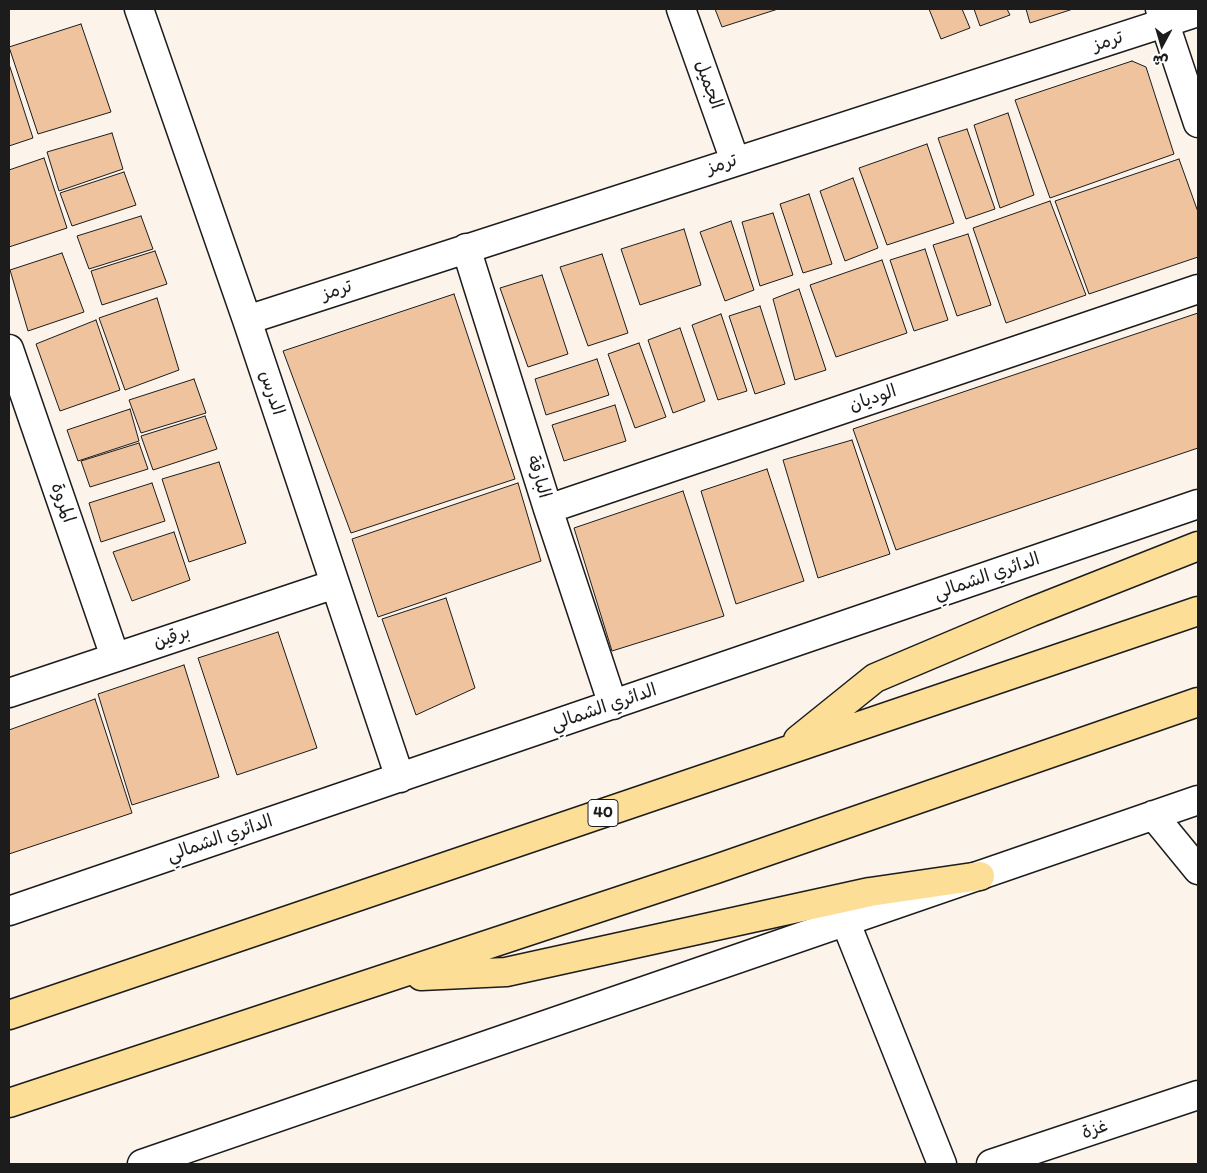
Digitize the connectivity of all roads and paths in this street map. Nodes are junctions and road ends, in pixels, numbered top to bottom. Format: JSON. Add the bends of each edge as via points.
{"nodes":[{"id":1,"x":139,"y":9,"type":"edge"},
{"id":2,"x":681,"y":9,"type":"edge"},
{"id":3,"x":1198,"y":12,"type":"edge"},
{"id":4,"x":1162,"y":16,"type":"edge"},
{"id":5,"x":1198,"y":123,"type":"edge"},
{"id":6,"x":735,"y":160,"type":"junction"},
{"id":7,"x":466,"y":248,"type":"junction"},
{"id":8,"x":1198,"y":289,"type":"edge"},
{"id":9,"x":247,"y":320,"type":"junction"},
{"id":10,"x":9,"y":349,"type":"edge"},
{"id":11,"x":1198,"y":504,"type":"edge"},
{"id":12,"x":548,"y":509,"type":"junction"},
{"id":13,"x":1198,"y":546,"type":"edge"},
{"id":14,"x":335,"y":584,"type":"junction"},
{"id":15,"x":1198,"y":611,"type":"edge"},
{"id":16,"x":115,"y":657,"type":"junction"},
{"id":17,"x":9,"y":693,"type":"edge"},
{"id":18,"x":1198,"y":702,"type":"edge"},
{"id":19,"x":613,"y":705,"type":"junction"},
{"id":20,"x":784,"y":752,"type":"junction"},
{"id":21,"x":400,"y":778,"type":"junction"},
{"id":22,"x":1198,"y":800,"type":"edge"},
{"id":23,"x":1153,"y":816,"type":"junction"},
{"id":24,"x":1198,"y":870,"type":"edge"},
{"id":25,"x":980,"y":876,"type":"junction"},
{"id":26,"x":9,"y":911,"type":"edge"},
{"id":27,"x":846,"y":923,"type":"junction"},
{"id":28,"x":386,"y":978,"type":"junction"},
{"id":29,"x":9,"y":1015,"type":"edge"},
{"id":30,"x":1198,"y":1095,"type":"edge"},
{"id":31,"x":9,"y":1103,"type":"edge"},
{"id":32,"x":142,"y":1164,"type":"edge"},
{"id":33,"x":942,"y":1164,"type":"edge"},
{"id":34,"x":991,"y":1164,"type":"edge"}],
"edges":[{"from":1,"to":9,"type":"street","name":"الدرس"},
{"from":2,"to":6,"type":"street","name":"الجميل"},
{"from":3,"to":4,"type":"street","name":"ترمز"},
{"from":4,"to":5,"type":"street"},
{"from":4,"to":6,"type":"street","name":"ترمز"},
{"from":6,"to":7,"type":"street","name":"ترمز"},
{"from":7,"to":9,"type":"street","name":"ترمز"},
{"from":7,"to":12,"type":"street","name":"البارقة"},
{"from":8,"to":12,"type":"street","name":"الوديان"},
{"from":9,"to":14,"type":"street","name":"الدرس"},
{"from":10,"to":16,"type":"street","name":"المروة"},
{"from":11,"to":19,"type":"street","name":"الدائري الشمالي"},
{"from":12,"to":19,"type":"street","name":"البارقة"},
{"from":13,"to":20,"type":"highway","via":[[875,678]]},
{"from":14,"to":16,"type":"street","name":"برقين"},
{"from":14,"to":21,"type":"street","name":"الدرس"},
{"from":15,"to":20,"type":"highway","number":"40"},
{"from":16,"to":17,"type":"street","name":"برقين"},
{"from":18,"to":28,"type":"highway","via":[[716,869]]},
{"from":19,"to":21,"type":"street","name":"الدائري الشمالي"},
{"from":20,"to":29,"type":"highway","number":"40"},
{"from":21,"to":26,"type":"street","name":"الدائري الشمالي"},
{"from":22,"to":23,"type":"street"},
{"from":23,"to":24,"type":"street"},
{"from":23,"to":25,"type":"street"},
{"from":25,"to":27,"type":"street"},
{"from":25,"to":28,"type":"highway","via":[[870,892],[506,972]]},
{"from":27,"to":32,"type":"street"},
{"from":27,"to":33,"type":"street"},
{"from":28,"to":31,"type":"highway"},
{"from":30,"to":34,"type":"street","name":"غزة"}]}
